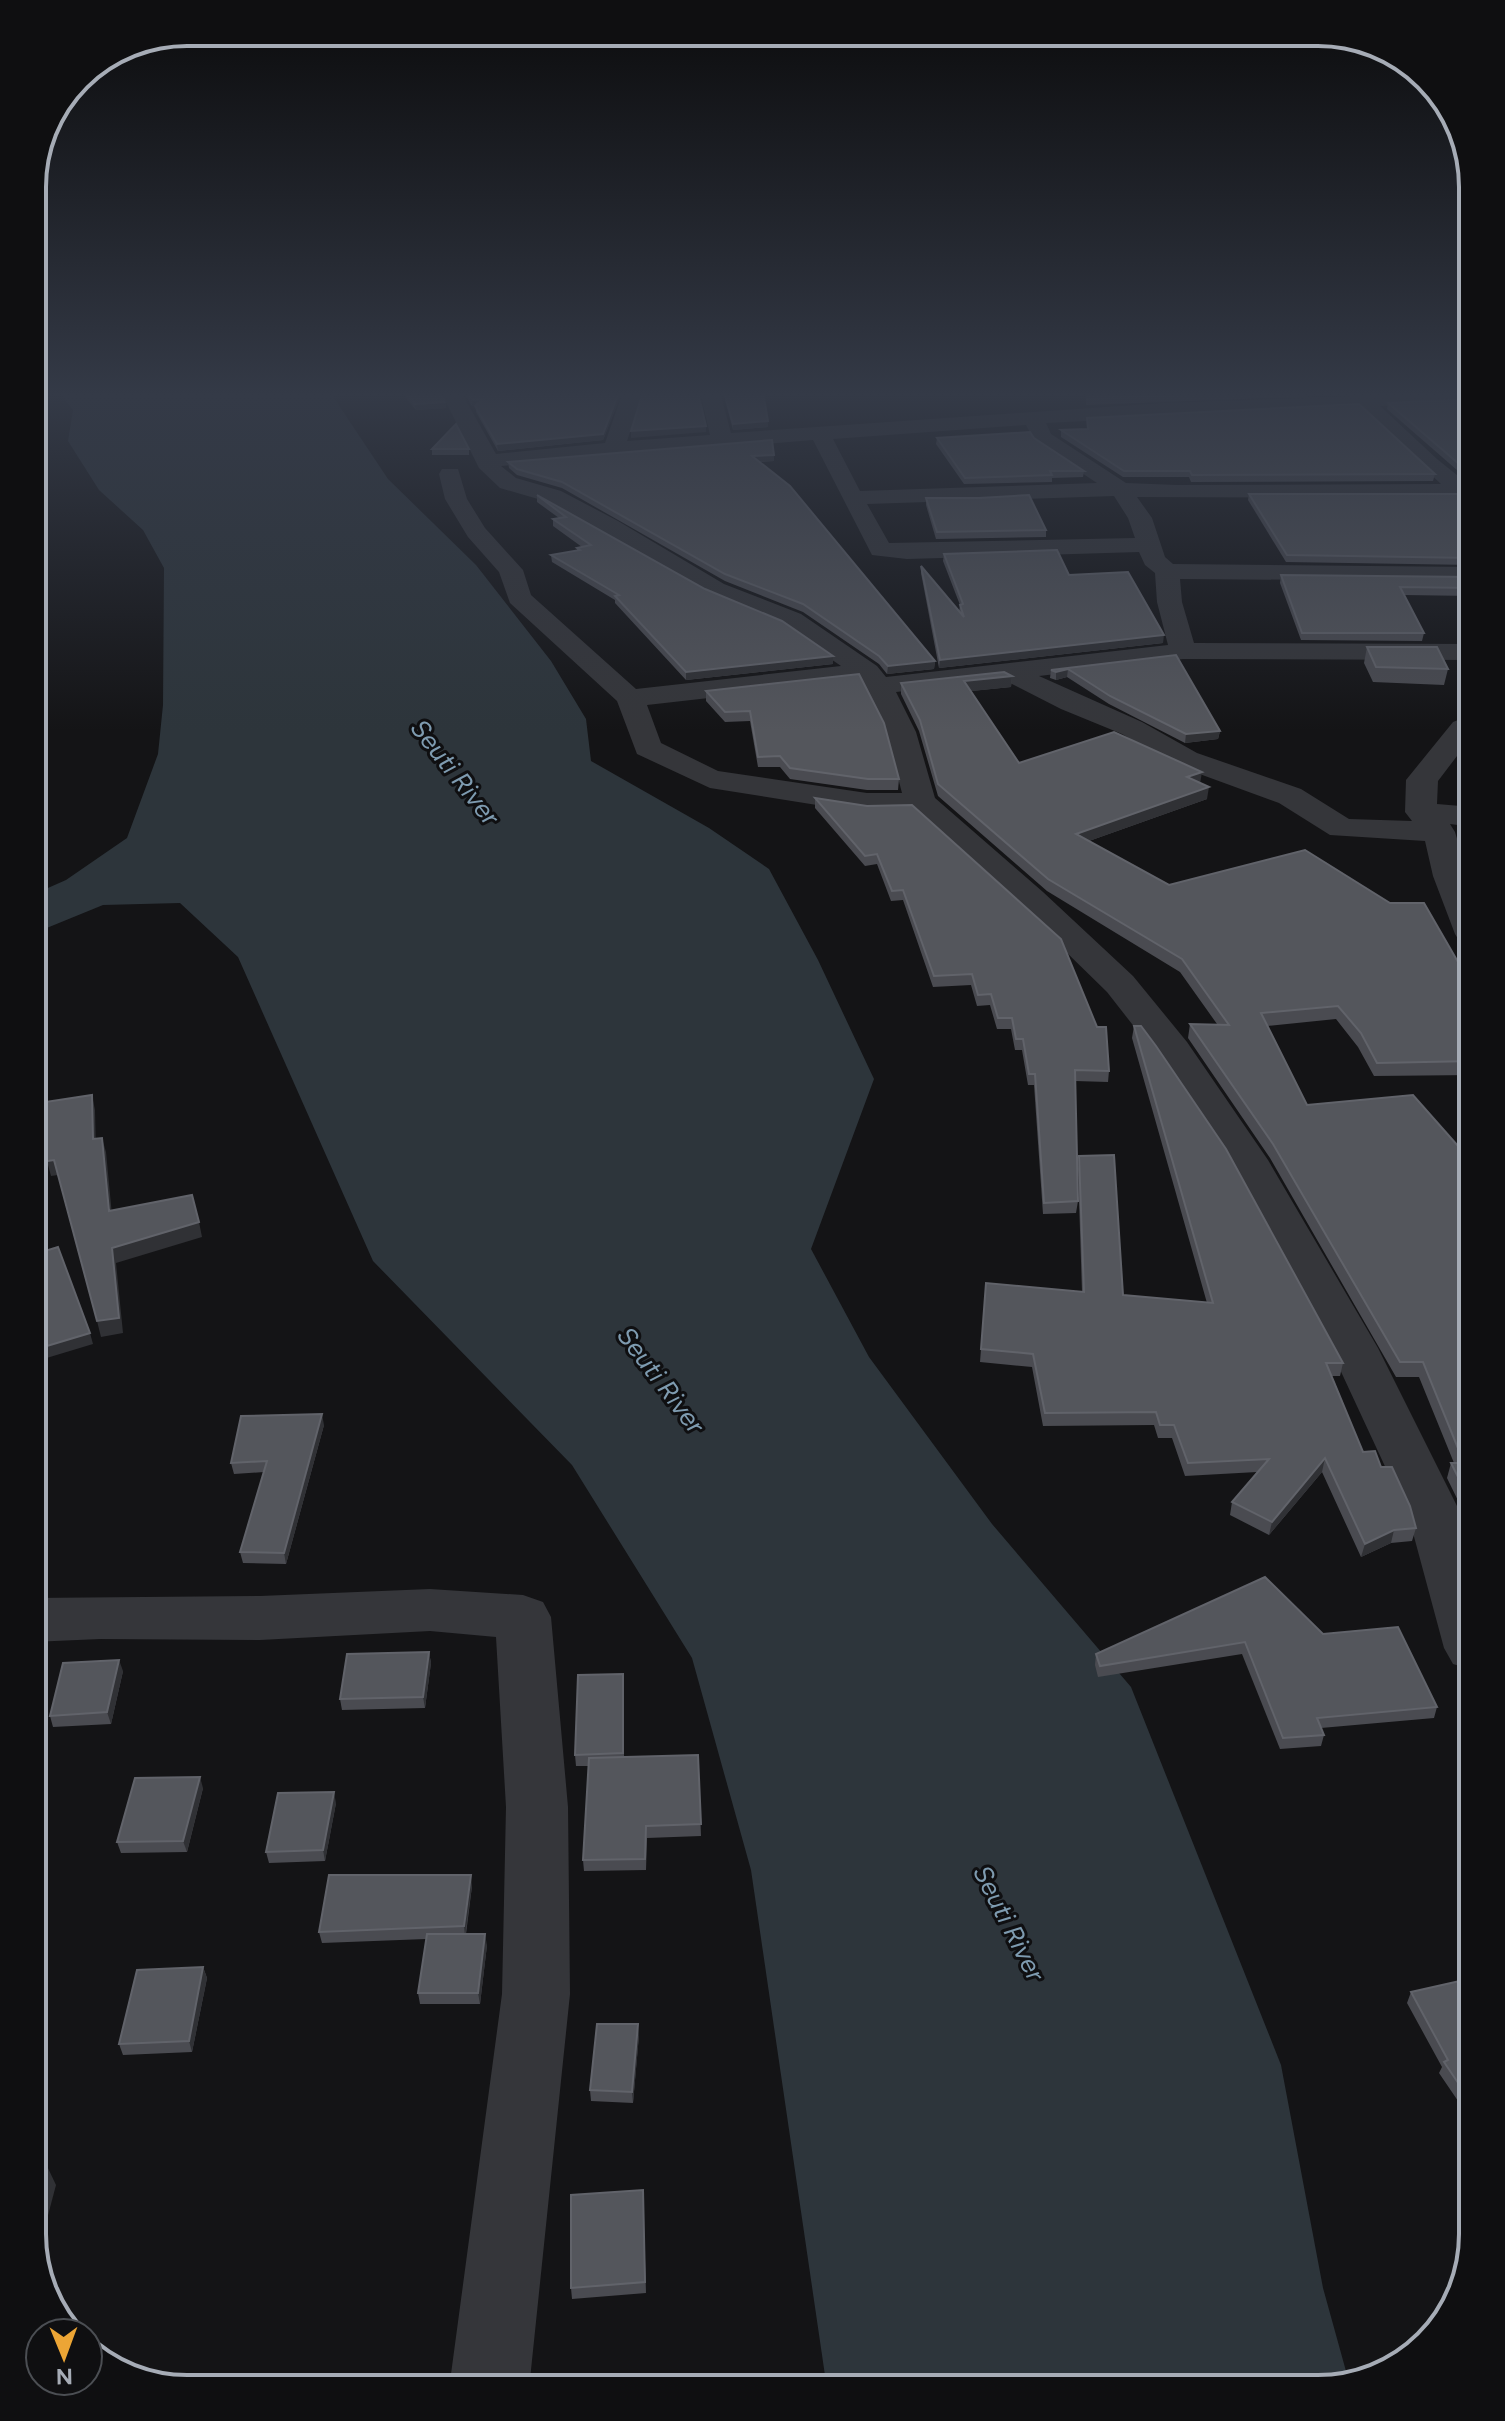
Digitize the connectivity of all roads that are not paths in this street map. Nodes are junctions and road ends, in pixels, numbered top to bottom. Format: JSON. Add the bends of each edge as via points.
{"nodes":[{"id":1,"x":460,"y":505,"type":"edge"},
{"id":2,"x":570,"y":505,"type":"edge"},
{"id":3,"x":856,"y":505,"type":"edge"},
{"id":4,"x":1131,"y":505,"type":"edge"},
{"id":5,"x":1148,"y":545,"type":"junction"},
{"id":6,"x":1167,"y":571,"type":"junction"},
{"id":7,"x":1459,"y":574,"type":"edge"},
{"id":8,"x":1183,"y":651,"type":"junction"},
{"id":9,"x":1459,"y":652,"type":"edge"},
{"id":10,"x":1006,"y":670,"type":"junction"},
{"id":11,"x":873,"y":679,"type":"junction"},
{"id":12,"x":630,"y":698,"type":"junction"},
{"id":13,"x":1459,"y":733,"type":"edge"},
{"id":14,"x":921,"y":802,"type":"junction"},
{"id":15,"x":1459,"y":819,"type":"edge"},
{"id":16,"x":1430,"y":822,"type":"junction"},
{"id":17,"x":1459,"y":899,"type":"edge"},
{"id":18,"x":1459,"y":1599,"type":"edge"},
{"id":19,"x":46,"y":1620,"type":"edge"},
{"id":20,"x":491,"y":2375,"type":"edge"}],
"edges":[{"from":1,"to":12,"type":"street","via":[[511,570],[519,598]]},
{"from":2,"to":11,"type":"street","via":[[715,589],[792,620]]},
{"from":3,"to":5,"type":"street","via":[[881,550]]},
{"from":4,"to":5,"type":"street"},
{"from":5,"to":6,"type":"street","via":[[1154,560]]},
{"from":6,"to":7,"type":"street"},
{"from":6,"to":8,"type":"street","via":[[1166,593]]},
{"from":8,"to":9,"type":"street"},
{"from":8,"to":10,"type":"street"},
{"from":10,"to":11,"type":"street"},
{"from":10,"to":16,"type":"street","via":[[1186,759],[1290,796],[1342,828]]},
{"from":11,"to":12,"type":"street"},
{"from":11,"to":14,"type":"street","via":[[901,732]]},
{"from":12,"to":14,"type":"street","via":[[648,748],[710,779],[867,803]]},
{"from":13,"to":16,"type":"street","via":[[1422,780]]},
{"from":14,"to":18,"type":"street","via":[[1120,984],[1173,1050],[1247,1160],[1354,1348],[1436,1518]]},
{"from":15,"to":16,"type":"street"},
{"from":16,"to":17,"type":"street"},
{"from":19,"to":20,"type":"street","via":[[430,1610],[523,1617],[537,1807],[536,1994]]}]}
